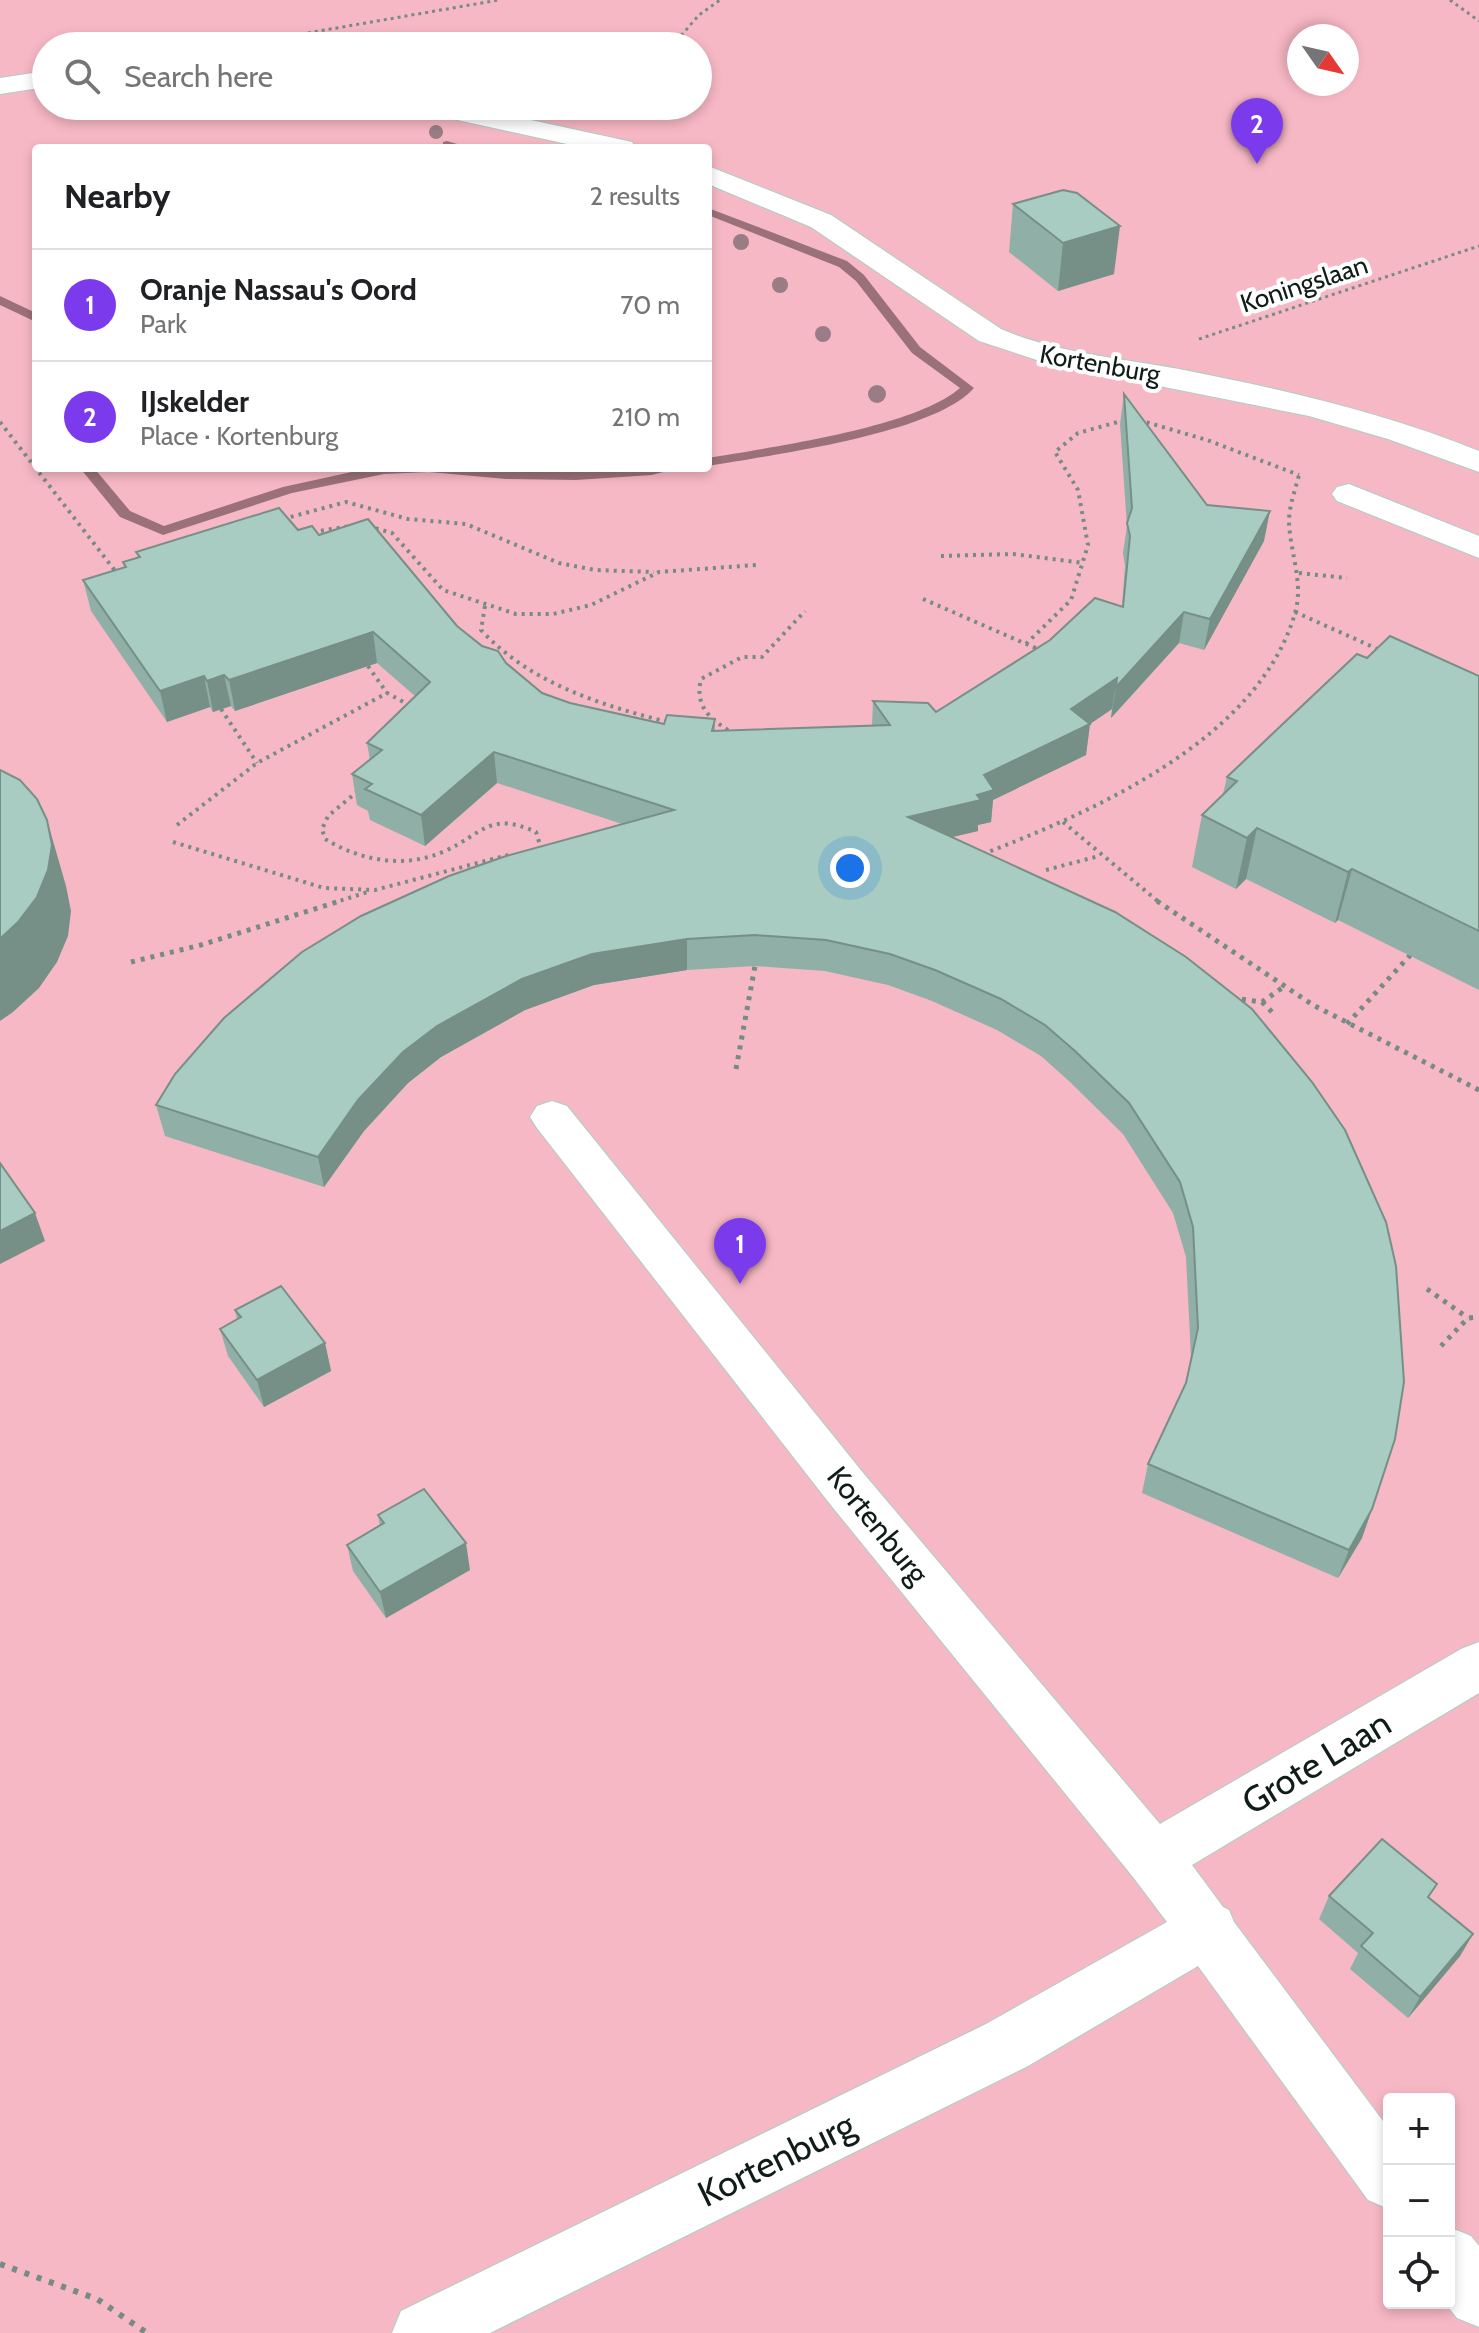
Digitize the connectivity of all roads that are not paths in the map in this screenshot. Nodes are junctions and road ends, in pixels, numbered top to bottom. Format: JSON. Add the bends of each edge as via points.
{"nodes":[{"id":1,"x":32,"y":81,"type":"edge"},
{"id":2,"x":0,"y":86,"type":"edge"},
{"id":3,"x":494,"y":120,"type":"edge"},
{"id":4,"x":604,"y":144,"type":"edge"},
{"id":5,"x":712,"y":176,"type":"edge"},
{"id":6,"x":1479,"y":462,"type":"edge"},
{"id":7,"x":1349,"y":494,"type":"road end"},
{"id":8,"x":1479,"y":548,"type":"edge"},
{"id":9,"x":552,"y":1117,"type":"dead end"},
{"id":10,"x":1479,"y":1665,"type":"edge"},
{"id":11,"x":1153,"y":1858,"type":"junction"},
{"id":12,"x":1209,"y":1929,"type":"junction"},
{"id":13,"x":1383,"y":2171,"type":"edge"},
{"id":14,"x":1455,"y":2266,"type":"edge"},
{"id":15,"x":1479,"y":2296,"type":"edge"},
{"id":16,"x":423,"y":2333,"type":"edge"}],
"edges":[{"from":1,"to":2,"type":"street"},
{"from":3,"to":4,"type":"street"},
{"from":5,"to":6,"type":"street","name":"Kortenburg","via":[[821,221],[1017,348],[1347,415],[1420,436]]},
{"from":7,"to":8,"type":"street"},
{"from":9,"to":11,"type":"street","name":"Kortenburg","via":[[847,1489]]},
{"from":10,"to":11,"type":"street","name":"Grote Laan"},
{"from":11,"to":12,"type":"street","name":"Kortenburg"},
{"from":12,"to":13,"type":"street","name":"Kortenburg"},
{"from":12,"to":16,"type":"street","name":"Kortenburg","via":[[1007,2045]]},
{"from":14,"to":15,"type":"street"}]}
